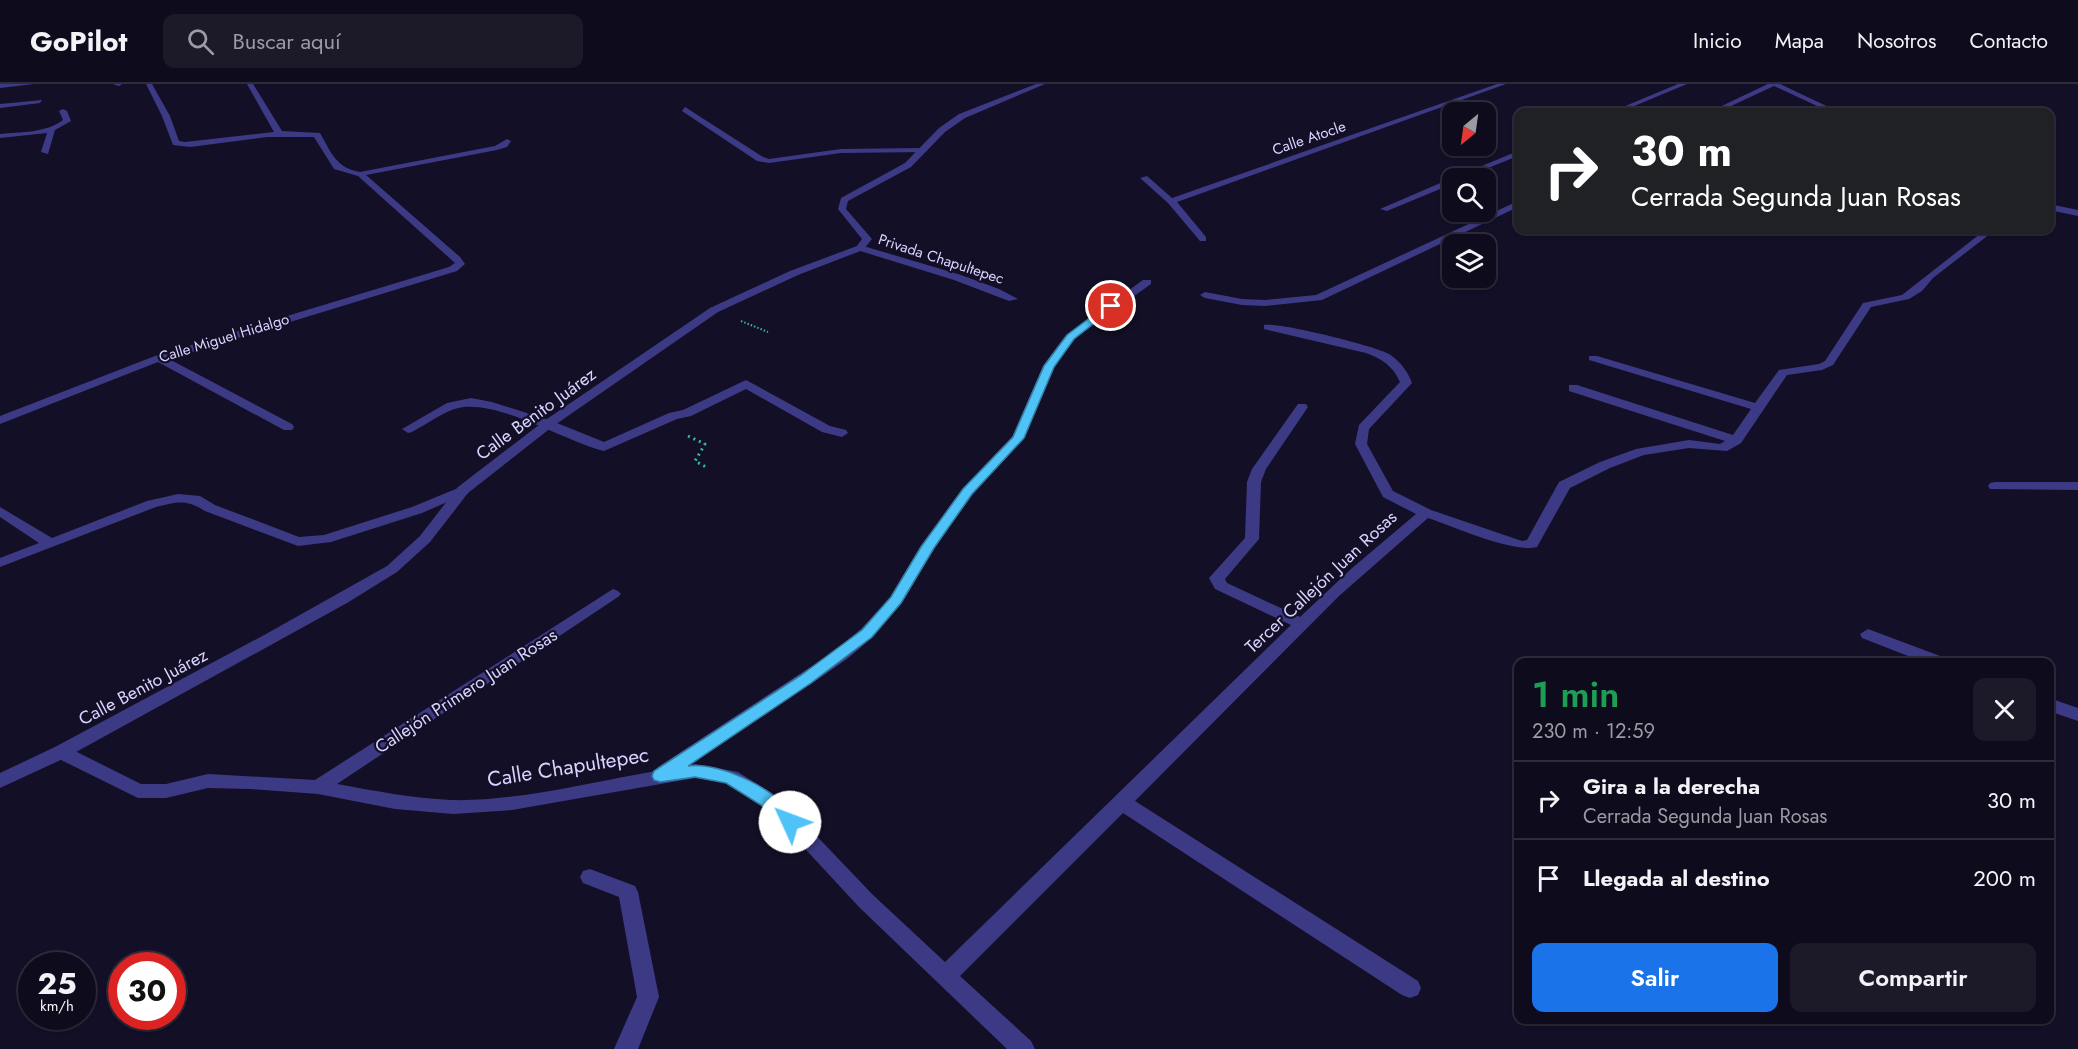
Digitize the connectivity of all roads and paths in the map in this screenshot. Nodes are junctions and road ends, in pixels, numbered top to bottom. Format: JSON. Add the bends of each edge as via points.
{"nodes":[{"id":1,"x":31,"y":84,"type":"edge"},
{"id":2,"x":150,"y":84,"type":"edge"},
{"id":3,"x":250,"y":84,"type":"edge"},
{"id":4,"x":1042,"y":84,"type":"edge"},
{"id":5,"x":1503,"y":84,"type":"edge"},
{"id":6,"x":1684,"y":84,"type":"edge"},
{"id":7,"x":1774,"y":84,"type":"edge"},
{"id":8,"x":0,"y":86,"type":"edge"},
{"id":9,"x":40,"y":100,"type":"dead end"},
{"id":10,"x":0,"y":105,"type":"edge"},
{"id":11,"x":1626,"y":108,"type":"edge"},
{"id":12,"x":1722,"y":108,"type":"edge"},
{"id":13,"x":1826,"y":108,"type":"edge"},
{"id":14,"x":685,"y":109,"type":"dead end"},
{"id":15,"x":63,"y":111,"type":"dead end"},
{"id":16,"x":51,"y":130,"type":"junction"},
{"id":17,"x":280,"y":135,"type":"junction"},
{"id":18,"x":0,"y":136,"type":"edge"},
{"id":19,"x":507,"y":141,"type":"dead end"},
{"id":20,"x":924,"y":150,"type":"junction"},
{"id":21,"x":45,"y":152,"type":"dead end"},
{"id":22,"x":1514,"y":155,"type":"edge"},
{"id":23,"x":1481,"y":168,"type":"edge"},
{"id":24,"x":360,"y":174,"type":"junction"},
{"id":25,"x":1144,"y":178,"type":"dead end"},
{"id":26,"x":1442,"y":185,"type":"edge"},
{"id":27,"x":1171,"y":201,"type":"junction"},
{"id":28,"x":1514,"y":206,"type":"edge"},
{"id":29,"x":2054,"y":208,"type":"edge"},
{"id":30,"x":1384,"y":209,"type":"dead end"},
{"id":31,"x":2078,"y":213,"type":"edge"},
{"id":32,"x":1985,"y":234,"type":"edge"},
{"id":33,"x":1203,"y":239,"type":"dead end"},
{"id":34,"x":860,"y":248,"type":"junction"},
{"id":35,"x":1147,"y":282,"type":"dead end"},
{"id":36,"x":1205,"y":295,"type":"dead end"},
{"id":37,"x":1013,"y":299,"type":"dead end"},
{"id":38,"x":1268,"y":327,"type":"dead end"},
{"id":39,"x":159,"y":358,"type":"junction"},
{"id":40,"x":1593,"y":358,"type":"dead end"},
{"id":41,"x":1573,"y":388,"type":"dead end"},
{"id":42,"x":1302,"y":407,"type":"dead end"},
{"id":43,"x":1759,"y":408,"type":"junction"},
{"id":44,"x":0,"y":420,"type":"edge"},
{"id":45,"x":658,"y":422,"type":"junction"},
{"id":46,"x":548,"y":424,"type":"junction"},
{"id":47,"x":288,"y":427,"type":"dead end"},
{"id":48,"x":408,"y":429,"type":"dead end"},
{"id":49,"x":842,"y":433,"type":"dead end"},
{"id":50,"x":1736,"y":440,"type":"junction"},
{"id":51,"x":708,"y":468,"type":"dead end"},
{"id":52,"x":1995,"y":486,"type":"dead end"},
{"id":53,"x":2078,"y":486,"type":"edge"},
{"id":54,"x":463,"y":490,"type":"junction"},
{"id":55,"x":0,"y":511,"type":"edge"},
{"id":56,"x":1426,"y":513,"type":"junction"},
{"id":57,"x":51,"y":544,"type":"junction"},
{"id":58,"x":0,"y":564,"type":"edge"},
{"id":59,"x":613,"y":594,"type":"dead end"},
{"id":60,"x":1302,"y":624,"type":"junction"},
{"id":61,"x":1868,"y":634,"type":"dead end"},
{"id":62,"x":1929,"y":658,"type":"edge"},
{"id":63,"x":2054,"y":706,"type":"edge"},
{"id":64,"x":2078,"y":715,"type":"edge"},
{"id":65,"x":61,"y":752,"type":"junction"},
{"id":66,"x":660,"y":776,"type":"junction"},
{"id":67,"x":0,"y":781,"type":"edge"},
{"id":68,"x":318,"y":788,"type":"junction"},
{"id":69,"x":1121,"y":802,"type":"junction"},
{"id":70,"x":590,"y":878,"type":"dead end"},
{"id":71,"x":946,"y":975,"type":"junction"},
{"id":72,"x":1410,"y":988,"type":"dead end"},
{"id":73,"x":626,"y":1049,"type":"edge"},
{"id":74,"x":1023,"y":1049,"type":"edge"}],
"edges":[{"from":1,"to":8,"type":"street"},
{"from":2,"to":17,"type":"street","via":[[176,144]]},
{"from":3,"to":17,"type":"street"},
{"from":4,"to":20,"type":"street","via":[[962,116]]},
{"from":5,"to":27,"type":"street","name":"Calle Atocle"},
{"from":6,"to":11,"type":"street"},
{"from":7,"to":12,"type":"street"},
{"from":7,"to":13,"type":"street"},
{"from":9,"to":10,"type":"street"},
{"from":14,"to":20,"type":"street","via":[[760,159],[769,161],[842,151]]},
{"from":15,"to":16,"type":"street","via":[[67,121]]},
{"from":16,"to":18,"type":"street"},
{"from":16,"to":21,"type":"street"},
{"from":17,"to":24,"type":"street","via":[[317,135],[338,170]]},
{"from":19,"to":24,"type":"street","via":[[497,148]]},
{"from":20,"to":34,"type":"street","via":[[901,170],[844,200],[842,209],[867,239]]},
{"from":22,"to":23,"type":"street"},
{"from":24,"to":39,"type":"street","name":"Calle Miguel Hidalgo","via":[[460,264]]},
{"from":25,"to":27,"type":"street"},
{"from":26,"to":30,"type":"street"},
{"from":27,"to":33,"type":"street"},
{"from":28,"to":36,"type":"street","via":[[1318,298],[1265,303]]},
{"from":29,"to":31,"type":"street"},
{"from":32,"to":43,"type":"street","via":[[1905,297],[1867,305],[1829,363],[1783,372]]},
{"from":34,"to":37,"type":"street","name":"Privada Chapultepec","via":[[973,282]]},
{"from":34,"to":46,"type":"street","name":"Calle Benito Juárez","via":[[714,310]]},
{"from":35,"to":66,"type":"street","via":[[1070,337],[1049,366],[1018,438],[968,491],[927,547],[896,600],[867,633],[806,680]]},
{"from":38,"to":56,"type":"street","via":[[1385,356],[1404,374],[1406,383],[1363,428],[1361,444],[1388,494]]},
{"from":39,"to":44,"type":"street","name":"Calle Miguel Hidalgo"},
{"from":39,"to":47,"type":"street"},
{"from":40,"to":43,"type":"street"},
{"from":41,"to":50,"type":"street"},
{"from":42,"to":60,"type":"street","via":[[1254,482],[1252,539],[1217,578],[1220,586]]},
{"from":43,"to":50,"type":"street"},
{"from":45,"to":46,"type":"street","via":[[604,447]]},
{"from":45,"to":49,"type":"street","via":[[687,413],[746,384],[826,429]]},
{"from":45,"to":51,"type":"path","via":[[705,444],[695,461]]},
{"from":46,"to":48,"type":"street","via":[[471,402],[451,406]]},
{"from":46,"to":54,"type":"street","name":"Calle Benito Juárez"},
{"from":50,"to":56,"type":"street","name":"Tercer Callejón Juan Rosas","via":[[1722,448],[1689,444],[1641,452],[1564,485],[1532,544],[1521,545]]},
{"from":52,"to":53,"type":"street"},
{"from":54,"to":57,"type":"street","via":[[417,510],[326,539],[298,542],[195,499],[178,498],[152,504]]},
{"from":54,"to":65,"type":"street","name":"Calle Benito Juárez","via":[[425,539],[392,569]]},
{"from":55,"to":57,"type":"street"},
{"from":56,"to":60,"type":"street","name":"Tercer Callejón Juan Rosas","via":[[1382,547]]},
{"from":57,"to":58,"type":"street"},
{"from":59,"to":68,"type":"street","name":"Callejón Primero Juan Rosas"},
{"from":60,"to":69,"type":"street","name":"Tercer Callejón Juan Rosas"},
{"from":61,"to":62,"type":"street"},
{"from":63,"to":64,"type":"street"},
{"from":65,"to":67,"type":"street","name":"Calle Benito Juárez"},
{"from":65,"to":68,"type":"street","name":"Calle Chapultepec","via":[[138,791],[166,791],[208,781]]},
{"from":66,"to":68,"type":"street","name":"Calle Chapultepec","via":[[512,803],[453,807],[395,802]]},
{"from":66,"to":71,"type":"street","name":"Calle Chapultepec","via":[[695,771],[731,777],[767,800],[866,901]]},
{"from":69,"to":71,"type":"street","name":"Tercer Callejón Juan Rosas"},
{"from":69,"to":72,"type":"street"},
{"from":70,"to":73,"type":"street","via":[[628,892],[648,997]]},
{"from":71,"to":74,"type":"street","name":"Calle Chapultepec"}]}
